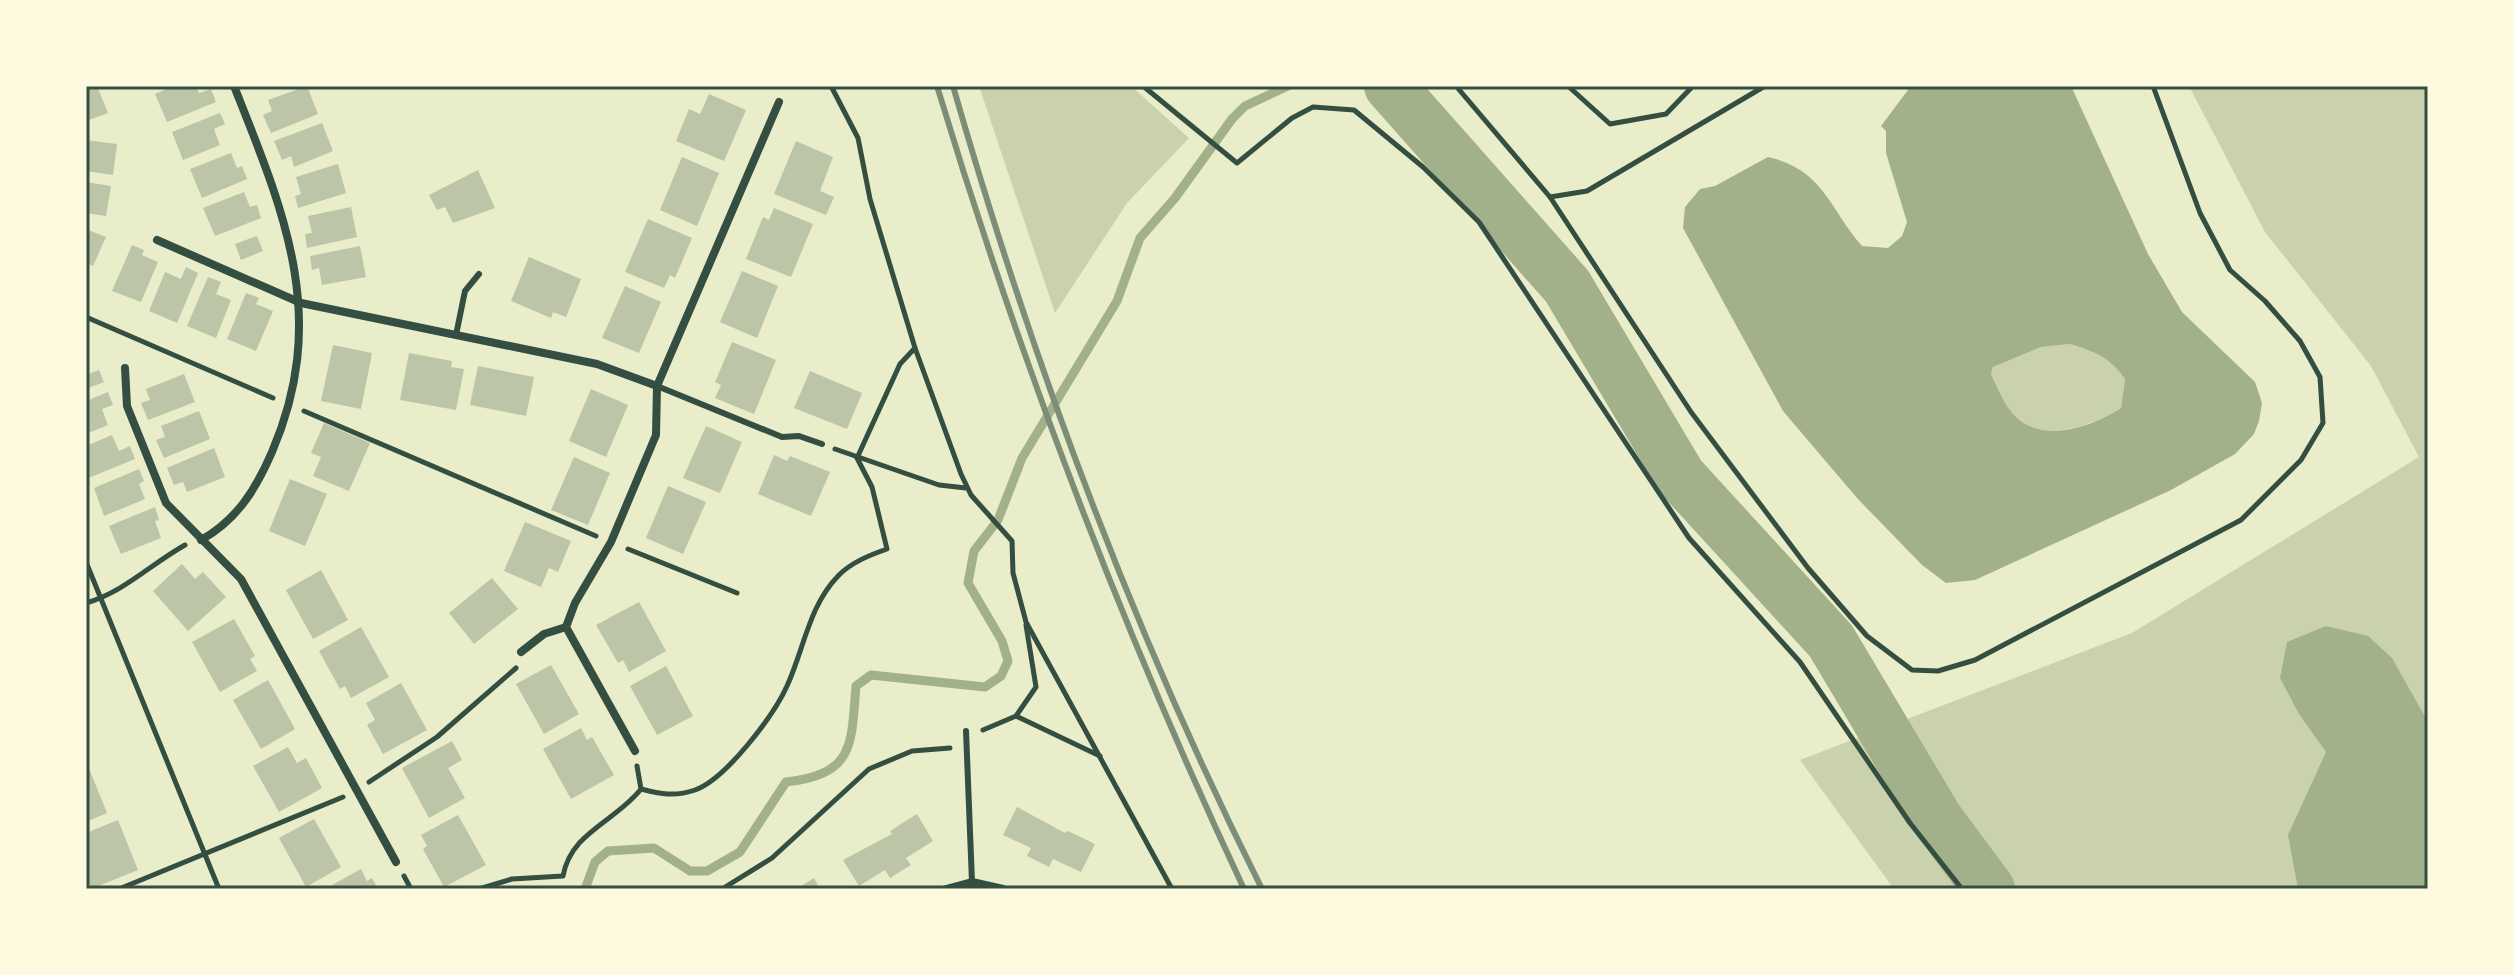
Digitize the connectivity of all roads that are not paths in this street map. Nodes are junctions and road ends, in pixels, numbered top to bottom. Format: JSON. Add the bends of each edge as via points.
{"nodes":[{"id":1,"x":234,"y":86,"type":"edge"},
{"id":2,"x":779,"y":102,"type":"dead end"},
{"id":3,"x":157,"y":240,"type":"dead end"},
{"id":4,"x":479,"y":274,"type":"dead end"},
{"id":5,"x":301,"y":303,"type":"junction"},
{"id":6,"x":456,"y":335,"type":"junction"},
{"id":7,"x":125,"y":368,"type":"dead end"},
{"id":8,"x":657,"y":386,"type":"junction"},
{"id":9,"x":822,"y":444,"type":"road end"},
{"id":10,"x":201,"y":540,"type":"junction"},
{"id":11,"x":566,"y":627,"type":"junction"},
{"id":12,"x":521,"y":652,"type":"dead end"},
{"id":13,"x":966,"y":735,"type":"road end"},
{"id":14,"x":635,"y":751,"type":"dead end"},
{"id":15,"x":396,"y":862,"type":"dead end"},
{"id":16,"x":972,"y":882,"type":"junction"},
{"id":17,"x":946,"y":889,"type":"edge"},
{"id":18,"x":1003,"y":889,"type":"edge"}],
"edges":[{"from":1,"to":5,"type":"street","via":[[275,191]]},
{"from":2,"to":8,"type":"street"},
{"from":3,"to":5,"type":"street"},
{"from":4,"to":6,"type":"lane","via":[[465,291]]},
{"from":5,"to":6,"type":"street"},
{"from":5,"to":10,"type":"street","via":[[288,404],[263,473],[224,527]]},
{"from":6,"to":8,"type":"street","via":[[597,364]]},
{"from":7,"to":10,"type":"street","via":[[127,406],[166,503]]},
{"from":8,"to":9,"type":"lane","via":[[782,437]]},
{"from":8,"to":11,"type":"street","via":[[656,435],[611,542]]},
{"from":10,"to":15,"type":"street","via":[[241,579]]},
{"from":11,"to":12,"type":"street","via":[[544,634]]},
{"from":11,"to":14,"type":"street"},
{"from":13,"to":16,"type":"lane"},
{"from":16,"to":17,"type":"street"},
{"from":16,"to":18,"type":"street"}]}
